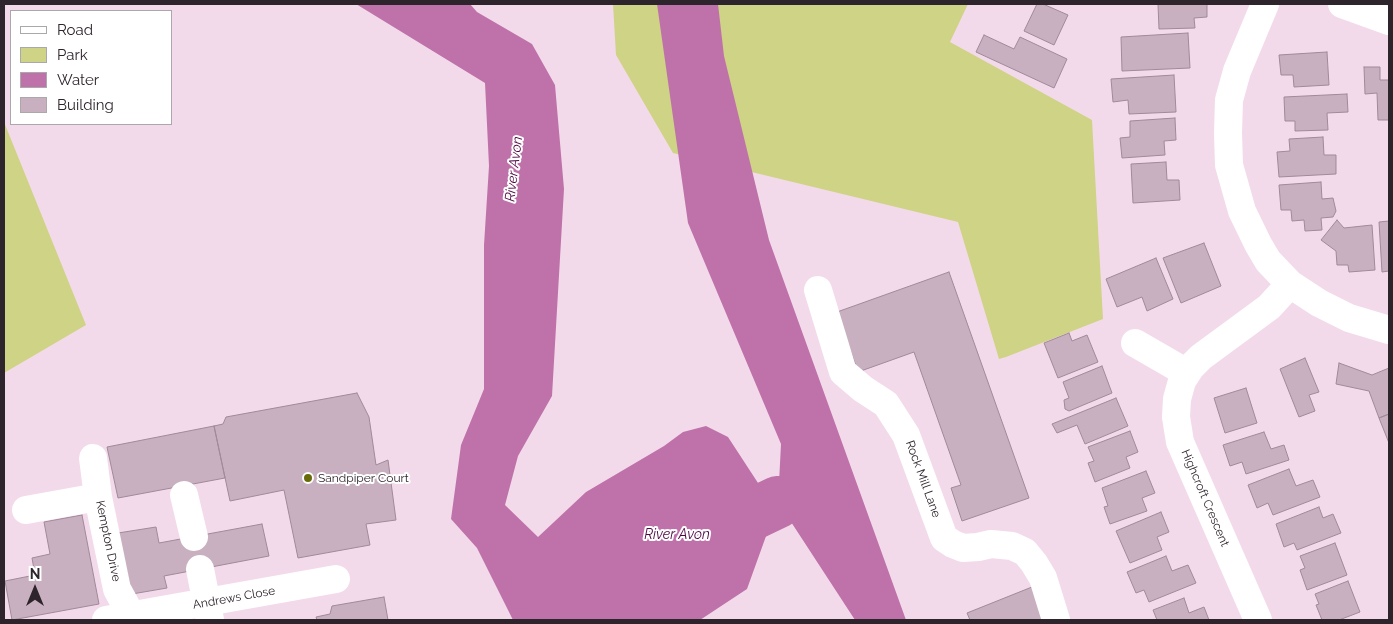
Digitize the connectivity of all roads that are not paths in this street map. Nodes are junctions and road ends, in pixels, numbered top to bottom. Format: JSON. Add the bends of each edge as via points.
{"nodes":[{"id":1,"x":1265,"y":4,"type":"edge"},
{"id":2,"x":1342,"y":4,"type":"edge"},
{"id":3,"x":1389,"y":21,"type":"edge"},
{"id":4,"x":1290,"y":284,"type":"junction"},
{"id":5,"x":818,"y":290,"type":"dead end"},
{"id":6,"x":1389,"y":330,"type":"edge"},
{"id":7,"x":1135,"y":343,"type":"dead end"},
{"id":8,"x":1187,"y":373,"type":"junction"},
{"id":9,"x":93,"y":458,"type":"dead end"},
{"id":10,"x":184,"y":495,"type":"dead end"},
{"id":11,"x":98,"y":497,"type":"junction"},
{"id":12,"x":26,"y":510,"type":"dead end"},
{"id":13,"x":194,"y":537,"type":"dead end"},
{"id":14,"x":200,"y":569,"type":"dead end"},
{"id":15,"x":336,"y":580,"type":"dead end"},
{"id":16,"x":208,"y":612,"type":"edge"},
{"id":17,"x":123,"y":619,"type":"edge"},
{"id":18,"x":1056,"y":620,"type":"edge"},
{"id":19,"x":1258,"y":620,"type":"edge"}],
"edges":[{"from":1,"to":4,"type":"street","via":[[1237,72],[1230,100],[1228,149],[1233,180],[1249,226],[1268,261]]},
{"from":2,"to":3,"type":"street"},
{"from":4,"to":6,"type":"street","via":[[1349,318]]},
{"from":4,"to":8,"type":"street","name":"Highcroft Crescent","via":[[1269,307],[1201,357]]},
{"from":5,"to":18,"type":"street","name":"Rock Mill Lane","via":[[843,372],[886,404],[906,435],[944,538],[963,548],[991,544],[1012,546],[1025,552],[1043,578]]},
{"from":7,"to":8,"type":"street"},
{"from":8,"to":19,"type":"street","name":"Highcroft Crescent","via":[[1177,399],[1180,442]]},
{"from":9,"to":11,"type":"street","name":"Kempton Drive"},
{"from":10,"to":13,"type":"street"},
{"from":11,"to":12,"type":"street"},
{"from":11,"to":17,"type":"street","name":"Kempton Drive"},
{"from":14,"to":16,"type":"street"},
{"from":15,"to":16,"type":"street","name":"Andrews Close"},
{"from":16,"to":17,"type":"street","name":"Andrews Close"}]}
